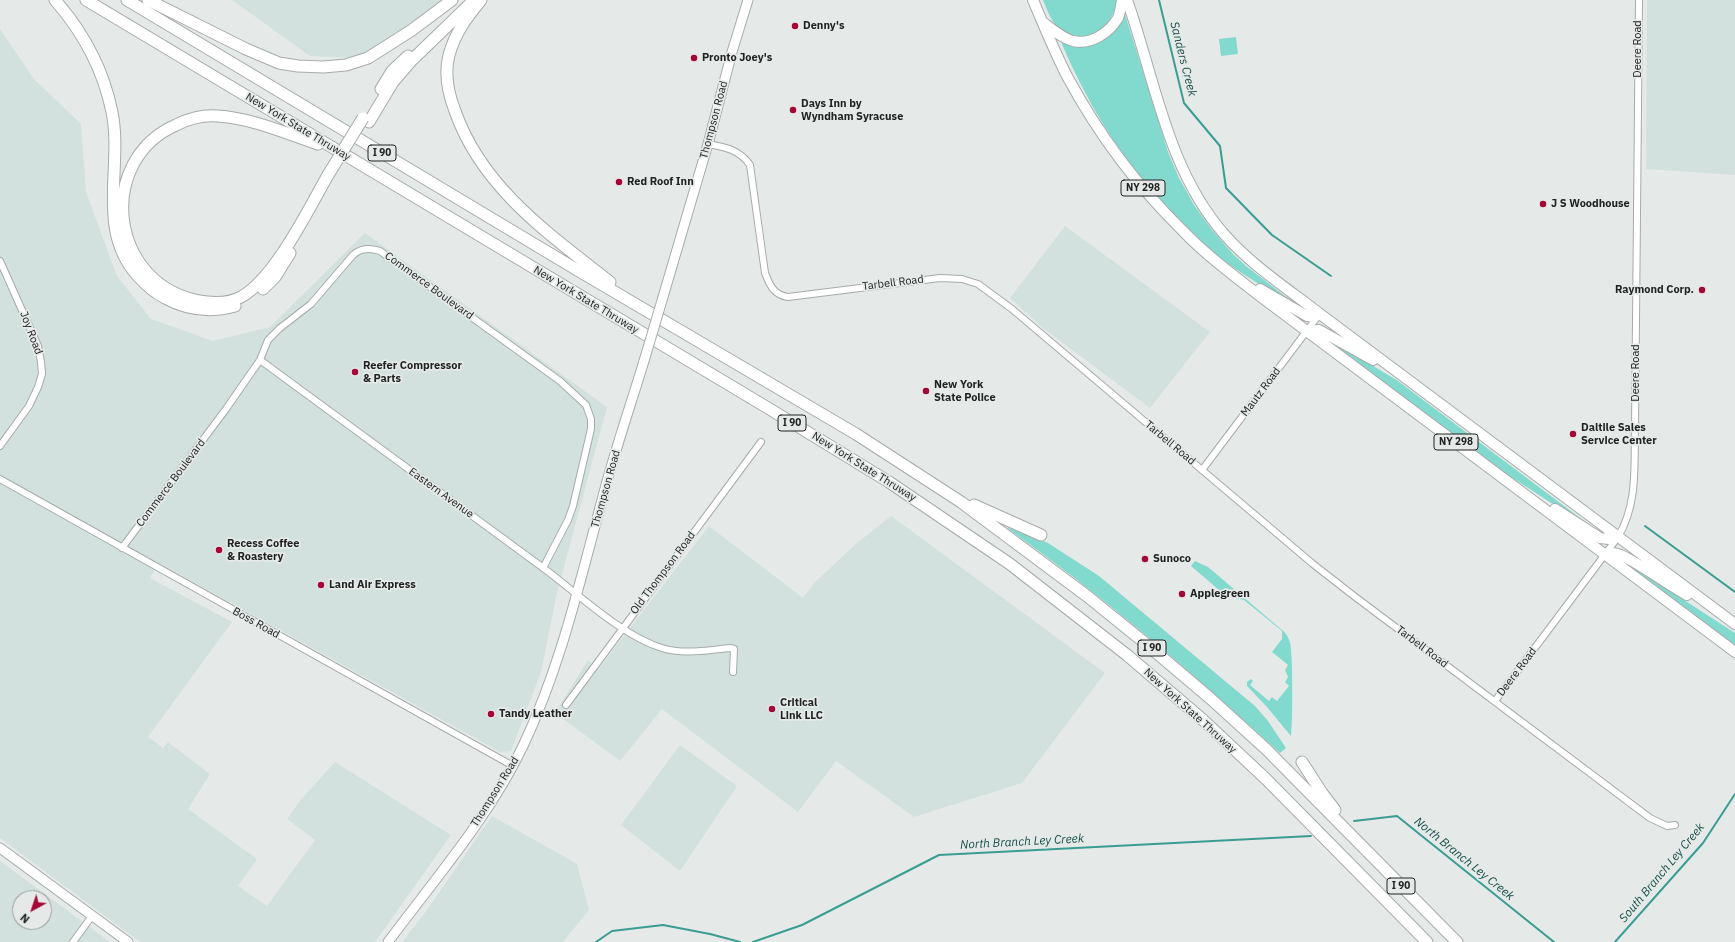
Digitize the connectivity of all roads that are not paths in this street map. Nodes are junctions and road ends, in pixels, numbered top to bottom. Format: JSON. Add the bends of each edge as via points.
{"nodes":[{"id":1,"x":55,"y":0,"type":"edge"},
{"id":2,"x":86,"y":0,"type":"edge"},
{"id":3,"x":127,"y":0,"type":"edge"},
{"id":4,"x":148,"y":0,"type":"edge"},
{"id":5,"x":452,"y":0,"type":"edge"},
{"id":6,"x":463,"y":0,"type":"edge"},
{"id":7,"x":474,"y":0,"type":"edge"},
{"id":8,"x":481,"y":0,"type":"edge"},
{"id":9,"x":748,"y":0,"type":"edge"},
{"id":10,"x":1034,"y":0,"type":"edge"},
{"id":11,"x":1122,"y":0,"type":"edge"},
{"id":12,"x":1127,"y":0,"type":"edge"},
{"id":13,"x":1639,"y":0,"type":"edge"},
{"id":14,"x":1043,"y":22,"type":"junction"},
{"id":15,"x":366,"y":120,"type":"junction"},
{"id":16,"x":708,"y":144,"type":"junction"},
{"id":17,"x":338,"y":151,"type":"junction"},
{"id":18,"x":331,"y":177,"type":"junction"},
{"id":19,"x":0,"y":261,"type":"edge"},
{"id":20,"x":1223,"y":266,"type":"junction"},
{"id":21,"x":639,"y":305,"type":"junction"},
{"id":22,"x":1320,"y":314,"type":"junction"},
{"id":23,"x":1307,"y":331,"type":"junction"},
{"id":24,"x":260,"y":360,"type":"junction"},
{"id":25,"x":1405,"y":377,"type":"junction"},
{"id":26,"x":761,"y":442,"type":"dead end"},
{"id":27,"x":0,"y":446,"type":"edge"},
{"id":28,"x":1202,"y":470,"type":"junction"},
{"id":29,"x":0,"y":479,"type":"edge"},
{"id":30,"x":1515,"y":486,"type":"junction"},
{"id":31,"x":939,"y":488,"type":"junction"},
{"id":32,"x":1041,"y":535,"type":"dead end"},
{"id":33,"x":1618,"y":536,"type":"junction"},
{"id":34,"x":122,"y":548,"type":"junction"},
{"id":35,"x":1605,"y":554,"type":"junction"},
{"id":36,"x":543,"y":568,"type":"junction"},
{"id":37,"x":577,"y":594,"type":"junction"},
{"id":38,"x":1712,"y":607,"type":"junction"},
{"id":39,"x":1735,"y":624,"type":"edge"},
{"id":40,"x":622,"y":628,"type":"junction"},
{"id":41,"x":1735,"y":652,"type":"edge"},
{"id":42,"x":733,"y":672,"type":"dead end"},
{"id":43,"x":1495,"y":702,"type":"junction"},
{"id":44,"x":566,"y":705,"type":"dead end"},
{"id":45,"x":1302,"y":762,"type":"dead end"},
{"id":46,"x":513,"y":766,"type":"junction"},
{"id":47,"x":1675,"y":825,"type":"dead end"},
{"id":48,"x":1346,"y":829,"type":"junction"},
{"id":49,"x":0,"y":848,"type":"edge"},
{"id":50,"x":92,"y":916,"type":"junction"},
{"id":51,"x":73,"y":942,"type":"edge"},
{"id":52,"x":128,"y":942,"type":"edge"},
{"id":53,"x":388,"y":942,"type":"edge"},
{"id":54,"x":1427,"y":942,"type":"edge"},
{"id":55,"x":1457,"y":942,"type":"edge"}],
"edges":[{"from":1,"to":18,"type":"highway","via":[[88,44],[106,86],[114,134],[113,214],[116,236],[122,253],[147,286],[160,296],[175,304],[219,310],[253,297],[275,277]]},
{"from":2,"to":17,"type":"highway","name":"New York State Thruway","number":"I 90"},
{"from":3,"to":21,"type":"highway","name":"New York State Thruway","number":"I 90"},
{"from":4,"to":5,"type":"highway","via":[[239,46],[279,63],[323,67],[346,65],[368,58]]},
{"from":6,"to":15,"type":"highway","via":[[392,71]]},
{"from":7,"to":15,"type":"highway","via":[[412,60]]},
{"from":8,"to":21,"type":"highway","via":[[456,34],[449,56],[449,95],[461,129],[476,155],[514,203]]},
{"from":9,"to":16,"type":"street","name":"Thompson Road"},
{"from":10,"to":14,"type":"main road","number":"NY 298"},
{"from":11,"to":14,"type":"main road","via":[[1118,17],[1111,28],[1098,38],[1083,42],[1074,41],[1063,37]]},
{"from":12,"to":22,"type":"main road","number":"NY 298","via":[[1158,102],[1179,161],[1197,197],[1234,244]]},
{"from":13,"to":33,"type":"street","name":"Deere Road","via":[[1634,491],[1628,516]]},
{"from":14,"to":20,"type":"main road","number":"NY 298","via":[[1068,78],[1116,156],[1183,232]]},
{"from":15,"to":18,"type":"highway"},
{"from":16,"to":28,"type":"street","name":"Tarbell Road","via":[[738,152],[750,165],[765,273],[772,290],[778,294],[788,297],[940,278],[962,279],[978,284],[1012,309]]},
{"from":16,"to":37,"type":"street","name":"Thompson Road","bridge":true,"via":[[602,498]]},
{"from":17,"to":18,"type":"highway","via":[[241,119],[216,116],[183,122],[168,128],[158,136],[144,149],[132,167],[122,198],[122,218],[130,247],[147,273],[158,283],[183,297],[202,302],[228,302],[240,297],[266,276]]},
{"from":17,"to":54,"type":"highway","name":"New York State Thruway","number":"I 90","via":[[876,474],[1010,564],[1127,655],[1203,720],[1272,785]]},
{"from":19,"to":27,"type":"street","name":"Joy Road","via":[[38,346],[42,374],[29,406]]},
{"from":20,"to":22,"type":"main road","via":[[1307,316],[1314,317]]},
{"from":20,"to":23,"type":"main road","number":"NY 298"},
{"from":21,"to":31,"type":"highway","name":"New York State Thruway","number":"I 90","via":[[856,434]]},
{"from":22,"to":23,"type":"street","name":"Mautz Road"},
{"from":22,"to":25,"type":"main road","number":"NY 298"},
{"from":23,"to":25,"type":"main road","via":[[1319,330]]},
{"from":23,"to":28,"type":"street","name":"Mautz Road"},
{"from":23,"to":30,"type":"main road","number":"NY 298"},
{"from":24,"to":34,"type":"street","name":"Commerce Boulevard"},
{"from":24,"to":36,"type":"street","name":"Eastern Avenue"},
{"from":24,"to":36,"type":"street","name":"Commerce Boulevard","via":[[268,340],[311,304],[353,255],[369,248],[380,251],[560,381],[586,405],[591,419],[591,429],[573,506]]},
{"from":25,"to":33,"type":"main road","number":"NY 298"},
{"from":26,"to":40,"type":"street","name":"Old Thompson Road"},
{"from":28,"to":43,"type":"street","name":"Tarbell Road","via":[[1348,592]]},
{"from":29,"to":34,"type":"street","name":"Boss Road"},
{"from":30,"to":33,"type":"main road","via":[[1600,538]]},
{"from":30,"to":35,"type":"main road","number":"NY 298"},
{"from":31,"to":32,"type":"highway"},
{"from":31,"to":48,"type":"highway","name":"New York State Thruway","number":"I 90","via":[[1048,566],[1145,643],[1266,749]]},
{"from":33,"to":35,"type":"street","name":"Deere Road"},
{"from":33,"to":38,"type":"main road","number":"NY 298"},
{"from":34,"to":46,"type":"street","name":"Boss Road"},
{"from":35,"to":38,"type":"main road","via":[[1610,552],[1623,556]]},
{"from":35,"to":41,"type":"main road","number":"NY 298"},
{"from":35,"to":43,"type":"street","name":"Deere Road"},
{"from":36,"to":37,"type":"street","name":"Eastern Avenue"},
{"from":37,"to":40,"type":"street","name":"Eastern Avenue"},
{"from":37,"to":46,"type":"street","name":"Thompson Road","via":[[555,670]]},
{"from":38,"to":39,"type":"main road","number":"NY 298"},
{"from":40,"to":42,"type":"street","name":"Eastern Avenue","via":[[662,648],[696,652],[734,649]]},
{"from":40,"to":44,"type":"street","name":"Old Thompson Road"},
{"from":43,"to":47,"type":"street","name":"Tarbell Road","via":[[1650,818],[1667,826]]},
{"from":45,"to":48,"type":"highway"},
{"from":46,"to":53,"type":"street","name":"Thompson Road","via":[[480,819]]},
{"from":48,"to":55,"type":"highway","name":"New York State Thruway","number":"I 90"},
{"from":49,"to":50,"type":"street"},
{"from":50,"to":51,"type":"street"},
{"from":50,"to":52,"type":"street"}]}
